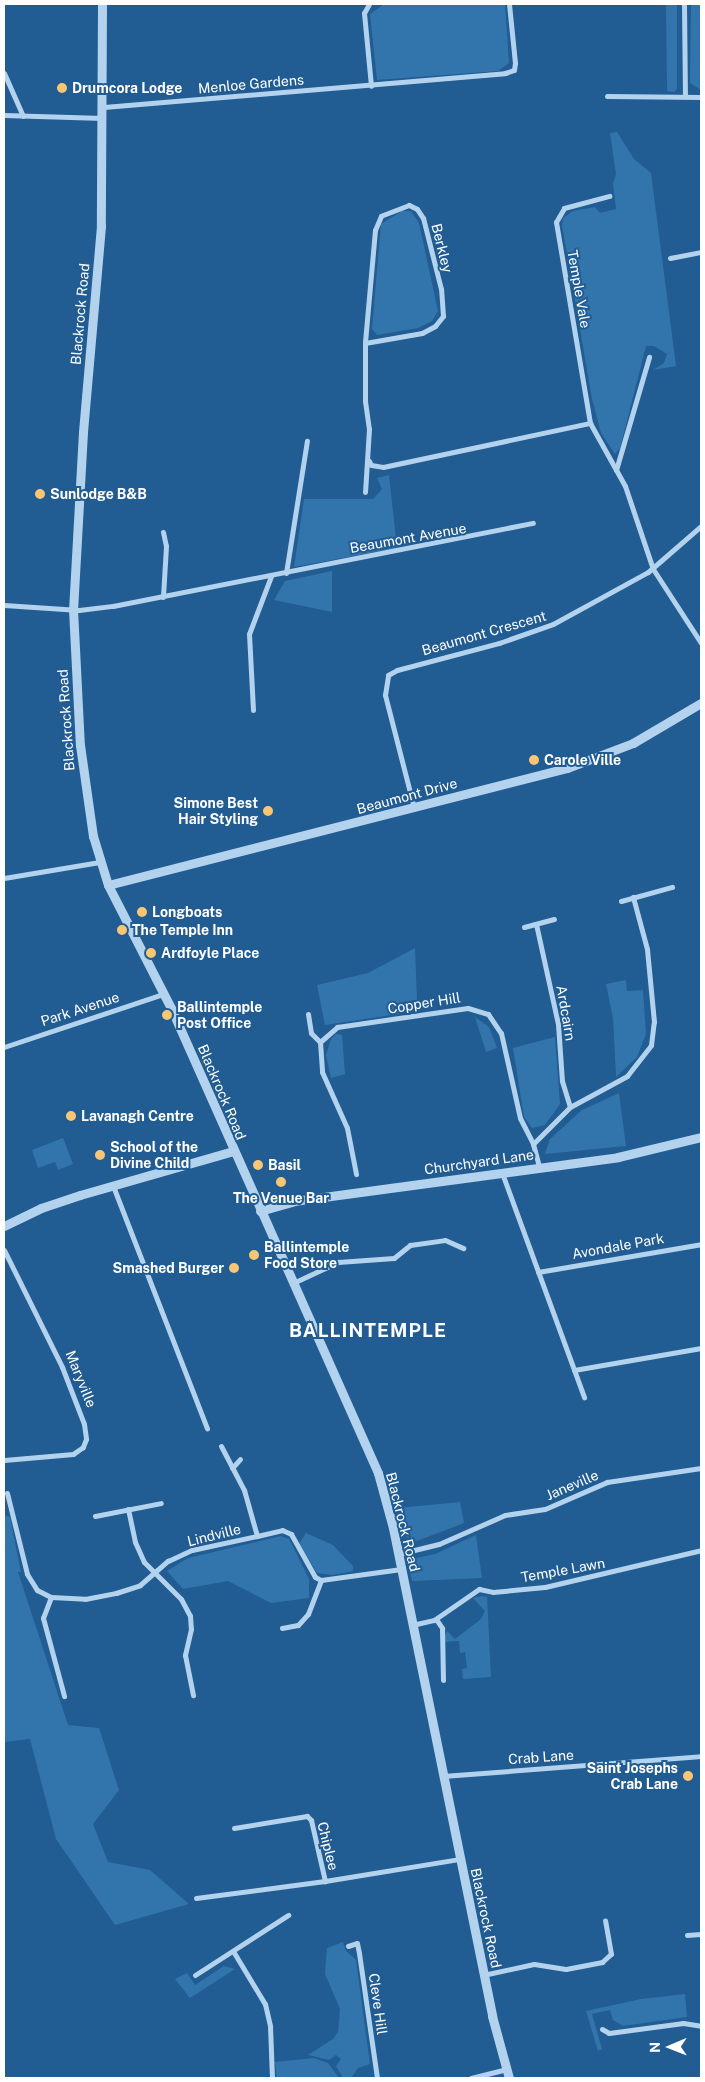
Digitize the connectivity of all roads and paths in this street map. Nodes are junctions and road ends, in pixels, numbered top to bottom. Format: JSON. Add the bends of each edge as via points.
{"nodes":[{"id":1,"x":102,"y":4,"type":"edge"},
{"id":2,"x":369,"y":4,"type":"edge"},
{"id":3,"x":509,"y":4,"type":"edge"},
{"id":4,"x":684,"y":4,"type":"edge"},
{"id":5,"x":4,"y":73,"type":"edge"},
{"id":6,"x":372,"y":86,"type":"junction"},
{"id":7,"x":607,"y":96,"type":"dead end"},
{"id":8,"x":685,"y":96,"type":"junction"},
{"id":9,"x":701,"y":96,"type":"edge"},
{"id":10,"x":104,"y":107,"type":"junction"},
{"id":11,"x":4,"y":115,"type":"edge"},
{"id":12,"x":23,"y":116,"type":"junction"},
{"id":13,"x":103,"y":118,"type":"junction"},
{"id":14,"x":609,"y":196,"type":"dead end"},
{"id":15,"x":701,"y":252,"type":"edge"},
{"id":16,"x":670,"y":258,"type":"dead end"},
{"id":17,"x":365,"y":343,"type":"junction"},
{"id":18,"x":649,"y":357,"type":"dead end"},
{"id":19,"x":590,"y":423,"type":"junction"},
{"id":20,"x":307,"y":441,"type":"dead end"},
{"id":21,"x":369,"y":456,"type":"junction"},
{"id":22,"x":616,"y":470,"type":"junction"},
{"id":23,"x":365,"y":492,"type":"dead end"},
{"id":24,"x":533,"y":523,"type":"dead end"},
{"id":25,"x":701,"y":526,"type":"edge"},
{"id":26,"x":163,"y":532,"type":"dead end"},
{"id":27,"x":652,"y":569,"type":"junction"},
{"id":28,"x":286,"y":573,"type":"junction"},
{"id":29,"x":271,"y":576,"type":"junction"},
{"id":30,"x":163,"y":597,"type":"junction"},
{"id":31,"x":4,"y":605,"type":"edge"},
{"id":32,"x":73,"y":609,"type":"junction"},
{"id":33,"x":701,"y":643,"type":"edge"},
{"id":34,"x":701,"y":703,"type":"edge"},
{"id":35,"x":253,"y":710,"type":"dead end"},
{"id":36,"x":414,"y":808,"type":"junction"},
{"id":37,"x":100,"y":862,"type":"junction"},
{"id":38,"x":4,"y":878,"type":"edge"},
{"id":39,"x":108,"y":885,"type":"junction"},
{"id":40,"x":672,"y":887,"type":"dead end"},
{"id":41,"x":633,"y":897,"type":"junction"},
{"id":42,"x":621,"y":900,"type":"dead end"},
{"id":43,"x":554,"y":919,"type":"dead end"},
{"id":44,"x":536,"y":924,"type":"junction"},
{"id":45,"x":524,"y":927,"type":"dead end"},
{"id":46,"x":163,"y":994,"type":"junction"},
{"id":47,"x":308,"y":1014,"type":"dead end"},
{"id":48,"x":320,"y":1042,"type":"junction"},
{"id":49,"x":4,"y":1047,"type":"edge"},
{"id":50,"x":570,"y":1107,"type":"junction"},
{"id":51,"x":701,"y":1136,"type":"edge"},
{"id":52,"x":533,"y":1144,"type":"junction"},
{"id":53,"x":233,"y":1151,"type":"junction"},
{"id":54,"x":539,"y":1167,"type":"junction"},
{"id":55,"x":502,"y":1173,"type":"junction"},
{"id":56,"x":356,"y":1174,"type":"dead end"},
{"id":57,"x":113,"y":1186,"type":"junction"},
{"id":58,"x":260,"y":1211,"type":"junction"},
{"id":59,"x":4,"y":1226,"type":"edge"},
{"id":60,"x":701,"y":1244,"type":"edge"},
{"id":61,"x":463,"y":1248,"type":"dead end"},
{"id":62,"x":4,"y":1250,"type":"edge"},
{"id":63,"x":538,"y":1272,"type":"junction"},
{"id":64,"x":292,"y":1284,"type":"junction"},
{"id":65,"x":701,"y":1348,"type":"edge"},
{"id":66,"x":574,"y":1370,"type":"junction"},
{"id":67,"x":584,"y":1397,"type":"dead end"},
{"id":68,"x":207,"y":1428,"type":"dead end"},
{"id":69,"x":221,"y":1446,"type":"dead end"},
{"id":70,"x":240,"y":1459,"type":"dead end"},
{"id":71,"x":4,"y":1460,"type":"edge"},
{"id":72,"x":232,"y":1468,"type":"junction"},
{"id":73,"x":701,"y":1468,"type":"edge"},
{"id":74,"x":8,"y":1493,"type":"dead end"},
{"id":75,"x":161,"y":1503,"type":"dead end"},
{"id":76,"x":11,"y":1507,"type":"junction"},
{"id":77,"x":4,"y":1509,"type":"edge"},
{"id":78,"x":128,"y":1509,"type":"junction"},
{"id":79,"x":95,"y":1516,"type":"dead end"},
{"id":80,"x":257,"y":1536,"type":"junction"},
{"id":81,"x":701,"y":1550,"type":"edge"},
{"id":82,"x":398,"y":1554,"type":"junction"},
{"id":83,"x":401,"y":1569,"type":"junction"},
{"id":84,"x":153,"y":1574,"type":"junction"},
{"id":85,"x":321,"y":1580,"type":"junction"},
{"id":86,"x":51,"y":1596,"type":"junction"},
{"id":87,"x":436,"y":1619,"type":"junction"},
{"id":88,"x":412,"y":1625,"type":"junction"},
{"id":89,"x":282,"y":1628,"type":"dead end"},
{"id":90,"x":444,"y":1680,"type":"dead end"},
{"id":91,"x":194,"y":1695,"type":"dead end"},
{"id":92,"x":64,"y":1696,"type":"dead end"},
{"id":93,"x":701,"y":1756,"type":"edge"},
{"id":94,"x":443,"y":1776,"type":"junction"},
{"id":95,"x":234,"y":1828,"type":"dead end"},
{"id":96,"x":460,"y":1859,"type":"junction"},
{"id":97,"x":325,"y":1881,"type":"junction"},
{"id":98,"x":196,"y":1898,"type":"dead end"},
{"id":99,"x":288,"y":1915,"type":"dead end"},
{"id":100,"x":605,"y":1921,"type":"dead end"},
{"id":101,"x":701,"y":1934,"type":"edge"},
{"id":102,"x":687,"y":1935,"type":"dead end"},
{"id":103,"x":348,"y":1946,"type":"dead end"},
{"id":104,"x":233,"y":1952,"type":"junction"},
{"id":105,"x":483,"y":1974,"type":"junction"},
{"id":106,"x":195,"y":1975,"type":"dead end"},
{"id":107,"x":701,"y":2026,"type":"edge"},
{"id":108,"x":602,"y":2029,"type":"dead end"},
{"id":109,"x":508,"y":2074,"type":"edge"},
{"id":110,"x":272,"y":2078,"type":"edge"},
{"id":111,"x":377,"y":2078,"type":"edge"},
{"id":112,"x":470,"y":2078,"type":"edge"}],
"edges":[{"from":1,"to":10,"type":"street","name":"Blackrock Road"},
{"from":2,"to":6,"type":"street","via":[[364,12]]},
{"from":3,"to":6,"type":"street","name":"Menloe Gardens","via":[[514,70],[490,76]]},
{"from":4,"to":8,"type":"street"},
{"from":5,"to":12,"type":"street"},
{"from":6,"to":10,"type":"street","name":"Menloe Gardens"},
{"from":7,"to":8,"type":"street"},
{"from":8,"to":9,"type":"street"},
{"from":10,"to":13,"type":"street","name":"Blackrock Road"},
{"from":11,"to":12,"type":"street"},
{"from":12,"to":13,"type":"street"},
{"from":13,"to":32,"type":"street","name":"Blackrock Road","via":[[99,265],[84,425]]},
{"from":14,"to":19,"type":"street","name":"Temple Vale","via":[[564,208],[556,222]]},
{"from":15,"to":16,"type":"street"},
{"from":17,"to":17,"type":"street","name":"Berkley","via":[[376,224],[381,216],[409,205],[418,209],[422,218],[441,289],[443,316],[429,330]]},
{"from":17,"to":21,"type":"street","name":"Berkley"},
{"from":18,"to":22,"type":"street"},
{"from":19,"to":21,"type":"street","via":[[384,467],[371,465]]},
{"from":19,"to":22,"type":"street","name":"Temple Vale"},
{"from":20,"to":28,"type":"street"},
{"from":21,"to":23,"type":"street"},
{"from":22,"to":27,"type":"street","name":"Temple Vale","via":[[631,502]]},
{"from":24,"to":28,"type":"street","name":"Beaumont Avenue"},
{"from":25,"to":27,"type":"street"},
{"from":26,"to":30,"type":"street","via":[[166,546]]},
{"from":27,"to":33,"type":"street"},
{"from":27,"to":36,"type":"street","name":"Beaumont Crescent","via":[[541,630],[396,670],[388,675],[385,695]]},
{"from":28,"to":29,"type":"street","name":"Beaumont Avenue"},
{"from":29,"to":30,"type":"street","name":"Beaumont Avenue"},
{"from":29,"to":35,"type":"street","via":[[249,634]]},
{"from":30,"to":32,"type":"street","name":"Beaumont Avenue"},
{"from":31,"to":32,"type":"street","name":"Beaumont Avenue"},
{"from":32,"to":37,"type":"street","name":"Blackrock Road","via":[[82,764]]},
{"from":34,"to":36,"type":"street","name":"Beaumont Drive","via":[[633,743],[586,763]]},
{"from":36,"to":39,"type":"street","name":"Beaumont Drive"},
{"from":37,"to":38,"type":"street"},
{"from":37,"to":39,"type":"street","name":"Blackrock Road"},
{"from":39,"to":46,"type":"street","name":"Blackrock Road"},
{"from":40,"to":41,"type":"street"},
{"from":41,"to":42,"type":"street"},
{"from":41,"to":50,"type":"street","via":[[647,949],[654,1022],[651,1045],[627,1076]]},
{"from":43,"to":44,"type":"street"},
{"from":44,"to":45,"type":"street"},
{"from":44,"to":50,"type":"street","name":"Ardcairn","via":[[558,1024],[562,1081]]},
{"from":46,"to":49,"type":"street","name":"Park Avenue"},
{"from":46,"to":53,"type":"street","name":"Blackrock Road"},
{"from":47,"to":48,"type":"street","via":[[311,1034]]},
{"from":48,"to":52,"type":"street","name":"Copper Hill","via":[[336,1027],[468,1008],[483,1011],[501,1033],[520,1118]]},
{"from":48,"to":56,"type":"street","via":[[320,1066],[347,1128]]},
{"from":50,"to":52,"type":"street"},
{"from":51,"to":54,"type":"street","name":"Churchyard Lane","via":[[618,1157]]},
{"from":52,"to":54,"type":"street","name":"Copper Hill"},
{"from":53,"to":57,"type":"street"},
{"from":53,"to":58,"type":"street","name":"Blackrock Road"},
{"from":54,"to":55,"type":"street","name":"Churchyard Lane"},
{"from":55,"to":58,"type":"street","name":"Churchyard Lane","via":[[294,1202]]},
{"from":55,"to":63,"type":"street"},
{"from":57,"to":59,"type":"street","via":[[41,1208]]},
{"from":57,"to":68,"type":"street"},
{"from":58,"to":64,"type":"street","name":"Blackrock Road"},
{"from":60,"to":63,"type":"street","name":"Avondale Park"},
{"from":61,"to":64,"type":"street","via":[[445,1240],[410,1245],[394,1258],[338,1262]]},
{"from":62,"to":71,"type":"street","name":"Maryville","via":[[62,1367],[84,1424],[86,1439],[83,1447],[73,1454]]},
{"from":63,"to":66,"type":"street"},
{"from":64,"to":82,"type":"street","name":"Blackrock Road","via":[[367,1444],[385,1494]]},
{"from":65,"to":66,"type":"street"},
{"from":66,"to":67,"type":"street"},
{"from":69,"to":72,"type":"street","name":"Lindville"},
{"from":70,"to":72,"type":"street"},
{"from":72,"to":80,"type":"street","name":"Lindville","via":[[247,1498]]},
{"from":73,"to":82,"type":"street","name":"Janeville","via":[[607,1482],[545,1509],[505,1515],[439,1544]]},
{"from":74,"to":76,"type":"street"},
{"from":75,"to":78,"type":"street"},
{"from":76,"to":77,"type":"street"},
{"from":76,"to":86,"type":"street","via":[[30,1580],[36,1590]]},
{"from":78,"to":79,"type":"street"},
{"from":78,"to":84,"type":"street","via":[[135,1542]]},
{"from":80,"to":84,"type":"street","name":"Lindville","via":[[192,1550]]},
{"from":80,"to":85,"type":"street","name":"Lindville","via":[[282,1530],[292,1534],[315,1577]]},
{"from":81,"to":87,"type":"street","name":"Temple Lawn","via":[[545,1587],[493,1592],[479,1589]]},
{"from":82,"to":83,"type":"street","name":"Blackrock Road"},
{"from":83,"to":85,"type":"street"},
{"from":83,"to":88,"type":"street","name":"Blackrock Road"},
{"from":84,"to":86,"type":"street","name":"Lindville","via":[[140,1585],[102,1597]]},
{"from":84,"to":91,"type":"street","via":[[181,1600],[190,1616],[191,1630],[185,1655]]},
{"from":85,"to":89,"type":"street","via":[[308,1614],[298,1625]]},
{"from":86,"to":92,"type":"street","via":[[43,1618]]},
{"from":87,"to":88,"type":"street","name":"Temple Lawn"},
{"from":87,"to":90,"type":"street","via":[[442,1628]]},
{"from":88,"to":94,"type":"street","name":"Blackrock Road"},
{"from":93,"to":94,"type":"street","name":"Crab Lane"},
{"from":94,"to":96,"type":"street","name":"Blackrock Road"},
{"from":95,"to":97,"type":"street","name":"Chiplee","via":[[307,1816],[311,1820]]},
{"from":96,"to":97,"type":"street","name":"Chiplee"},
{"from":96,"to":105,"type":"street","name":"Blackrock Road"},
{"from":97,"to":98,"type":"street"},
{"from":99,"to":104,"type":"street"},
{"from":100,"to":105,"type":"street","via":[[611,1954],[602,1962],[566,1969],[534,1964]]},
{"from":101,"to":102,"type":"street"},
{"from":103,"to":111,"type":"street","name":"Cleve Hill","via":[[357,1943]]},
{"from":104,"to":106,"type":"street"},
{"from":104,"to":110,"type":"street","via":[[265,2004],[270,2024]]},
{"from":105,"to":109,"type":"street","name":"Blackrock Road"},
{"from":107,"to":108,"type":"street","via":[[683,2023],[609,2033]]},
{"from":109,"to":112,"type":"street"}]}
